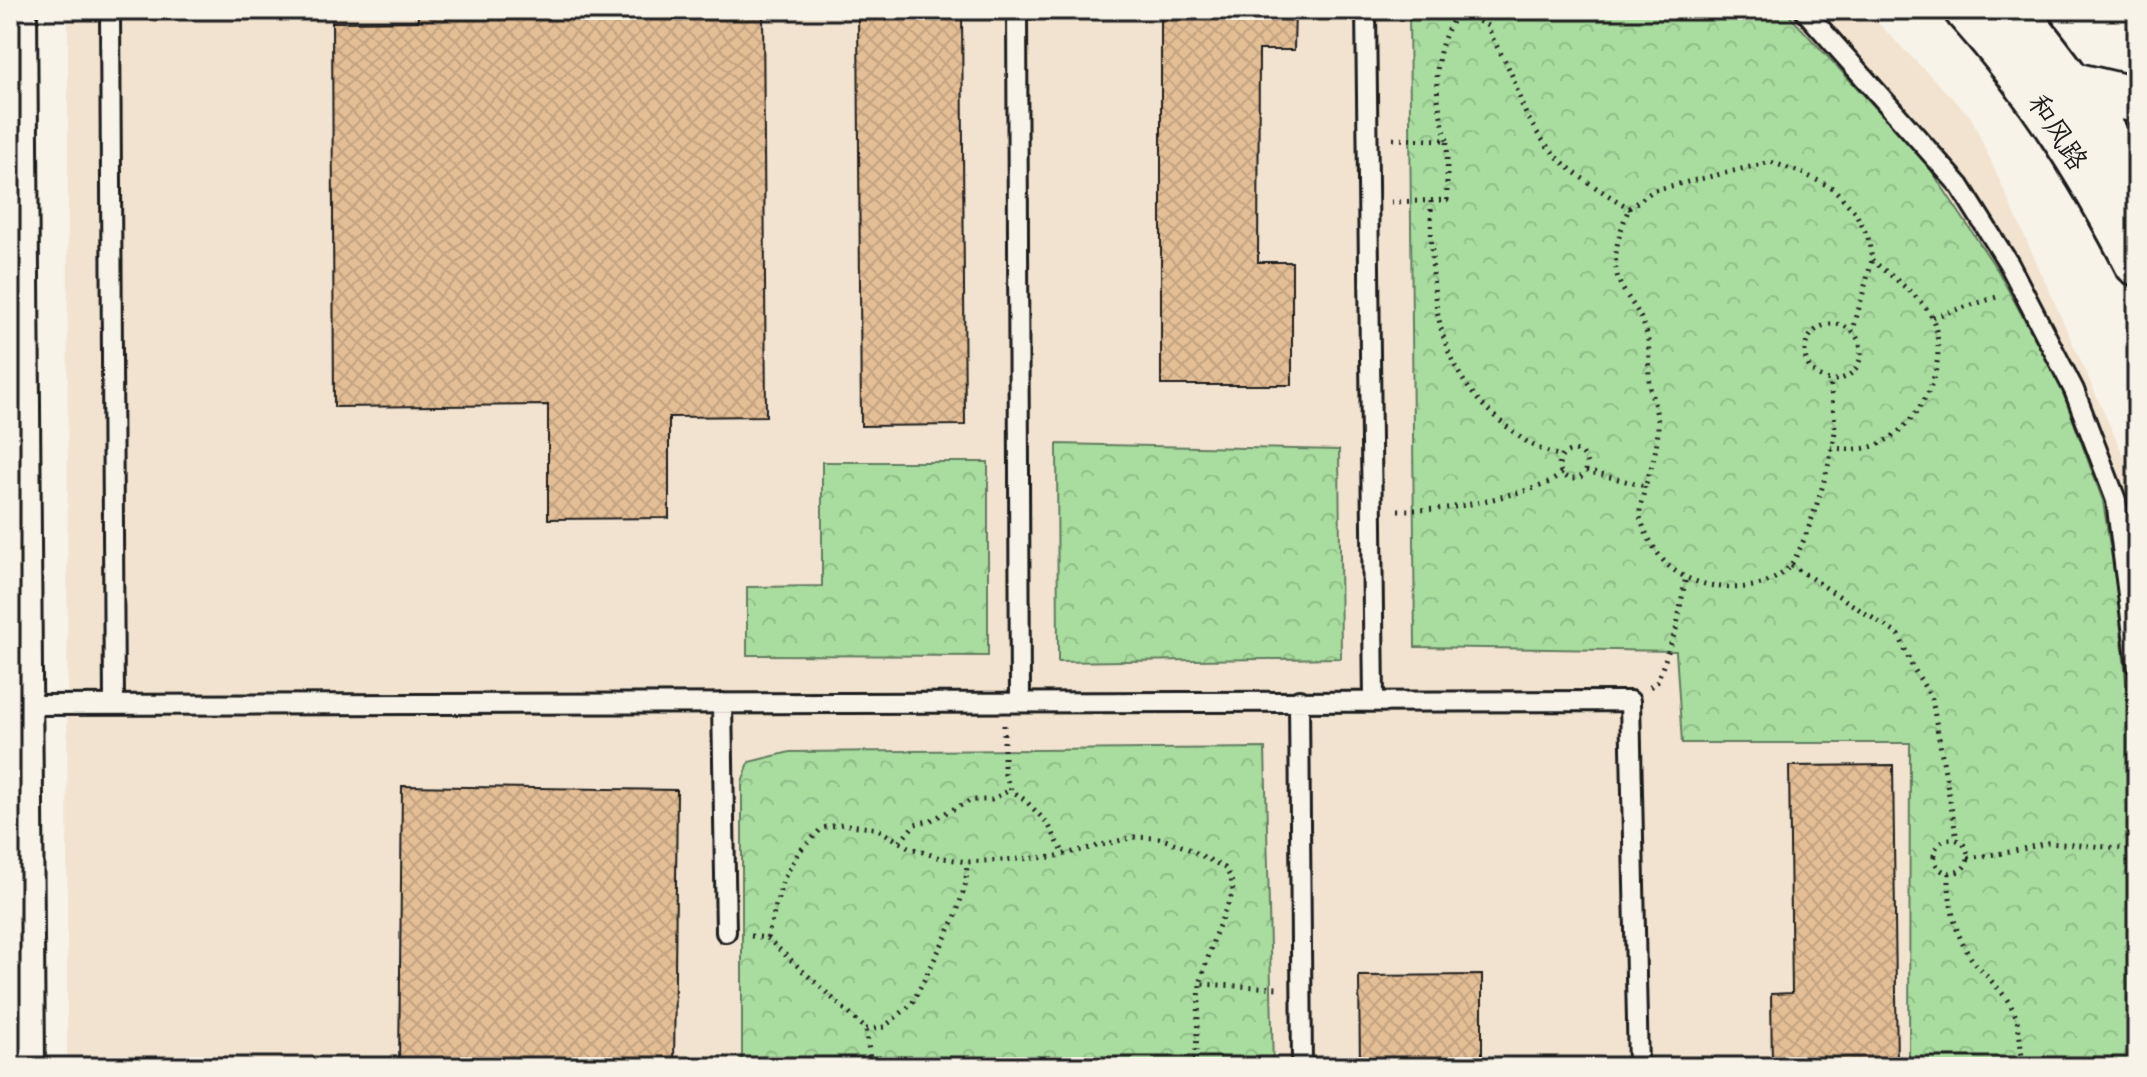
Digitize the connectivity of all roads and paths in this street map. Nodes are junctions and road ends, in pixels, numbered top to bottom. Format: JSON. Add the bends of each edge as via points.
{"nodes":[{"id":1,"x":14,"y":10,"type":"edge"},
{"id":2,"x":110,"y":10,"type":"edge"},
{"id":3,"x":1017,"y":10,"type":"edge"},
{"id":4,"x":1366,"y":10,"type":"edge"},
{"id":5,"x":1804,"y":10,"type":"edge"},
{"id":6,"x":1967,"y":10,"type":"edge"},
{"id":7,"x":2013,"y":10,"type":"edge"},
{"id":8,"x":2069,"y":84,"type":"junction"},
{"id":9,"x":2137,"y":100,"type":"edge"},
{"id":10,"x":1368,"y":139,"type":"junction"},
{"id":11,"x":1447,"y":140,"type":"junction"},
{"id":12,"x":2137,"y":190,"type":"edge"},
{"id":13,"x":1431,"y":201,"type":"junction"},
{"id":14,"x":1369,"y":203,"type":"junction"},
{"id":15,"x":1629,"y":208,"type":"junction"},
{"id":16,"x":1872,"y":260,"type":"junction"},
{"id":17,"x":2137,"y":263,"type":"edge"},
{"id":18,"x":2021,"y":288,"type":"junction"},
{"id":19,"x":1933,"y":317,"type":"junction"},
{"id":20,"x":1853,"y":330,"type":"junction"},
{"id":21,"x":1830,"y":381,"type":"junction"},
{"id":22,"x":1831,"y":448,"type":"junction"},
{"id":23,"x":1562,"y":456,"type":"junction"},
{"id":24,"x":1586,"y":471,"type":"junction"},
{"id":25,"x":1562,"y":473,"type":"junction"},
{"id":26,"x":1645,"y":486,"type":"junction"},
{"id":27,"x":1373,"y":510,"type":"junction"},
{"id":28,"x":1791,"y":565,"type":"junction"},
{"id":29,"x":1686,"y":576,"type":"junction"},
{"id":30,"x":2137,"y":666,"type":"edge"},
{"id":31,"x":1299,"y":700,"type":"junction"},
{"id":32,"x":1374,"y":700,"type":"junction"},
{"id":33,"x":1630,"y":701,"type":"junction"},
{"id":34,"x":1012,"y":702,"type":"junction"},
{"id":35,"x":722,"y":703,"type":"junction"},
{"id":36,"x":114,"y":704,"type":"junction"},
{"id":37,"x":15,"y":705,"type":"edge"},
{"id":38,"x":1011,"y":790,"type":"junction"},
{"id":39,"x":1957,"y":840,"type":"junction"},
{"id":40,"x":900,"y":842,"type":"junction"},
{"id":41,"x":2137,"y":849,"type":"edge"},
{"id":42,"x":1064,"y":854,"type":"junction"},
{"id":43,"x":1968,"y":858,"type":"junction"},
{"id":44,"x":967,"y":862,"type":"junction"},
{"id":45,"x":1949,"y":873,"type":"junction"},
{"id":46,"x":726,"y":932,"type":"joint"},
{"id":47,"x":767,"y":938,"type":"junction"},
{"id":48,"x":1200,"y":984,"type":"junction"},
{"id":49,"x":1302,"y":990,"type":"junction"},
{"id":50,"x":866,"y":1029,"type":"junction"},
{"id":51,"x":22,"y":1067,"type":"edge"},
{"id":52,"x":871,"y":1067,"type":"edge"},
{"id":53,"x":1195,"y":1067,"type":"edge"},
{"id":54,"x":1302,"y":1067,"type":"edge"},
{"id":55,"x":1638,"y":1067,"type":"edge"},
{"id":56,"x":1906,"y":1067,"type":"edge"},
{"id":57,"x":1925,"y":1067,"type":"edge"},
{"id":58,"x":2024,"y":1067,"type":"edge"}],
"edges":[{"from":1,"to":37,"type":"street"},
{"from":2,"to":36,"type":"lane"},
{"from":3,"to":34,"type":"lane"},
{"from":4,"to":10,"type":"lane"},
{"from":5,"to":18,"type":"lane","via":[[1960,186]]},
{"from":6,"to":17,"type":"street","name":"和风路","via":[[2005,52],[2069,146]]},
{"from":7,"to":8,"type":"street","name":"和风路"},
{"from":8,"to":9,"type":"street"},
{"from":8,"to":12,"type":"street","name":"和风路"},
{"from":10,"to":11,"type":"path"},
{"from":10,"to":14,"type":"lane"},
{"from":11,"to":13,"type":"path","via":[[1447,200]]},
{"from":11,"to":15,"type":"path","via":[[1435,88],[1443,36],[1453,20],[1466,15],[1488,26],[1542,140],[1565,167]]},
{"from":13,"to":14,"type":"path"},
{"from":13,"to":23,"type":"path","via":[[1436,313],[1452,364],[1494,416],[1535,449]]},
{"from":14,"to":27,"type":"lane"},
{"from":15,"to":16,"type":"path","via":[[1654,190],[1771,162],[1833,188],[1855,212]]},
{"from":15,"to":26,"type":"path","via":[[1617,239],[1615,264],[1647,335],[1658,424]]},
{"from":16,"to":19,"type":"path"},
{"from":16,"to":20,"type":"path"},
{"from":18,"to":19,"type":"path"},
{"from":18,"to":30,"type":"lane","via":[[2074,390],[2116,500]]},
{"from":19,"to":22,"type":"path","via":[[1937,368],[1929,393],[1912,417],[1877,445]]},
{"from":20,"to":21,"type":"path","via":[[1861,346],[1860,364],[1848,377]]},
{"from":20,"to":21,"type":"path","via":[[1825,325],[1805,345],[1813,373]]},
{"from":21,"to":22,"type":"path","via":[[1835,429]]},
{"from":22,"to":28,"type":"path","via":[[1821,494]]},
{"from":23,"to":24,"type":"path","via":[[1579,451],[1586,457]]},
{"from":23,"to":25,"type":"path"},
{"from":24,"to":25,"type":"path","via":[[1574,479]]},
{"from":24,"to":26,"type":"path"},
{"from":25,"to":27,"type":"path","via":[[1556,480],[1465,508]]},
{"from":26,"to":29,"type":"path","via":[[1640,515],[1649,535],[1670,568]]},
{"from":27,"to":32,"type":"lane"},
{"from":28,"to":29,"type":"path","via":[[1774,580],[1752,587],[1712,585]]},
{"from":28,"to":39,"type":"path","via":[[1899,635],[1932,699]]},
{"from":29,"to":33,"type":"path","via":[[1676,630],[1657,682]]},
{"from":31,"to":32,"type":"lane"},
{"from":31,"to":34,"type":"lane"},
{"from":31,"to":49,"type":"lane"},
{"from":32,"to":33,"type":"lane"},
{"from":33,"to":55,"type":"lane"},
{"from":34,"to":35,"type":"lane"},
{"from":34,"to":38,"type":"path","via":[[1004,772]]},
{"from":35,"to":36,"type":"lane"},
{"from":35,"to":46,"type":"lane"},
{"from":36,"to":37,"type":"lane"},
{"from":37,"to":51,"type":"street"},
{"from":38,"to":40,"type":"path","via":[[915,824]]},
{"from":38,"to":42,"type":"path","via":[[1048,824]]},
{"from":39,"to":43,"type":"path","via":[[1966,847]]},
{"from":39,"to":45,"type":"path","via":[[1946,840],[1935,852],[1939,868]]},
{"from":40,"to":44,"type":"path"},
{"from":40,"to":47,"type":"path","via":[[878,829],[843,824],[822,828],[783,880]]},
{"from":41,"to":43,"type":"path","via":[[2047,843]]},
{"from":42,"to":44,"type":"path"},
{"from":42,"to":48,"type":"path","via":[[1134,837],[1159,838],[1225,868],[1233,892]]},
{"from":43,"to":45,"type":"path","via":[[1960,871]]},
{"from":44,"to":50,"type":"path","via":[[955,918],[912,1004],[884,1027]]},
{"from":45,"to":58,"type":"path","via":[[1952,915],[1975,964],[1999,988],[2016,1017]]},
{"from":46,"to":47,"type":"path"},
{"from":47,"to":50,"type":"path"},
{"from":48,"to":49,"type":"path"},
{"from":48,"to":53,"type":"path"},
{"from":49,"to":54,"type":"lane"},
{"from":50,"to":52,"type":"path"},
{"from":56,"to":57,"type":"path","via":[[1906,1062]]}]}
